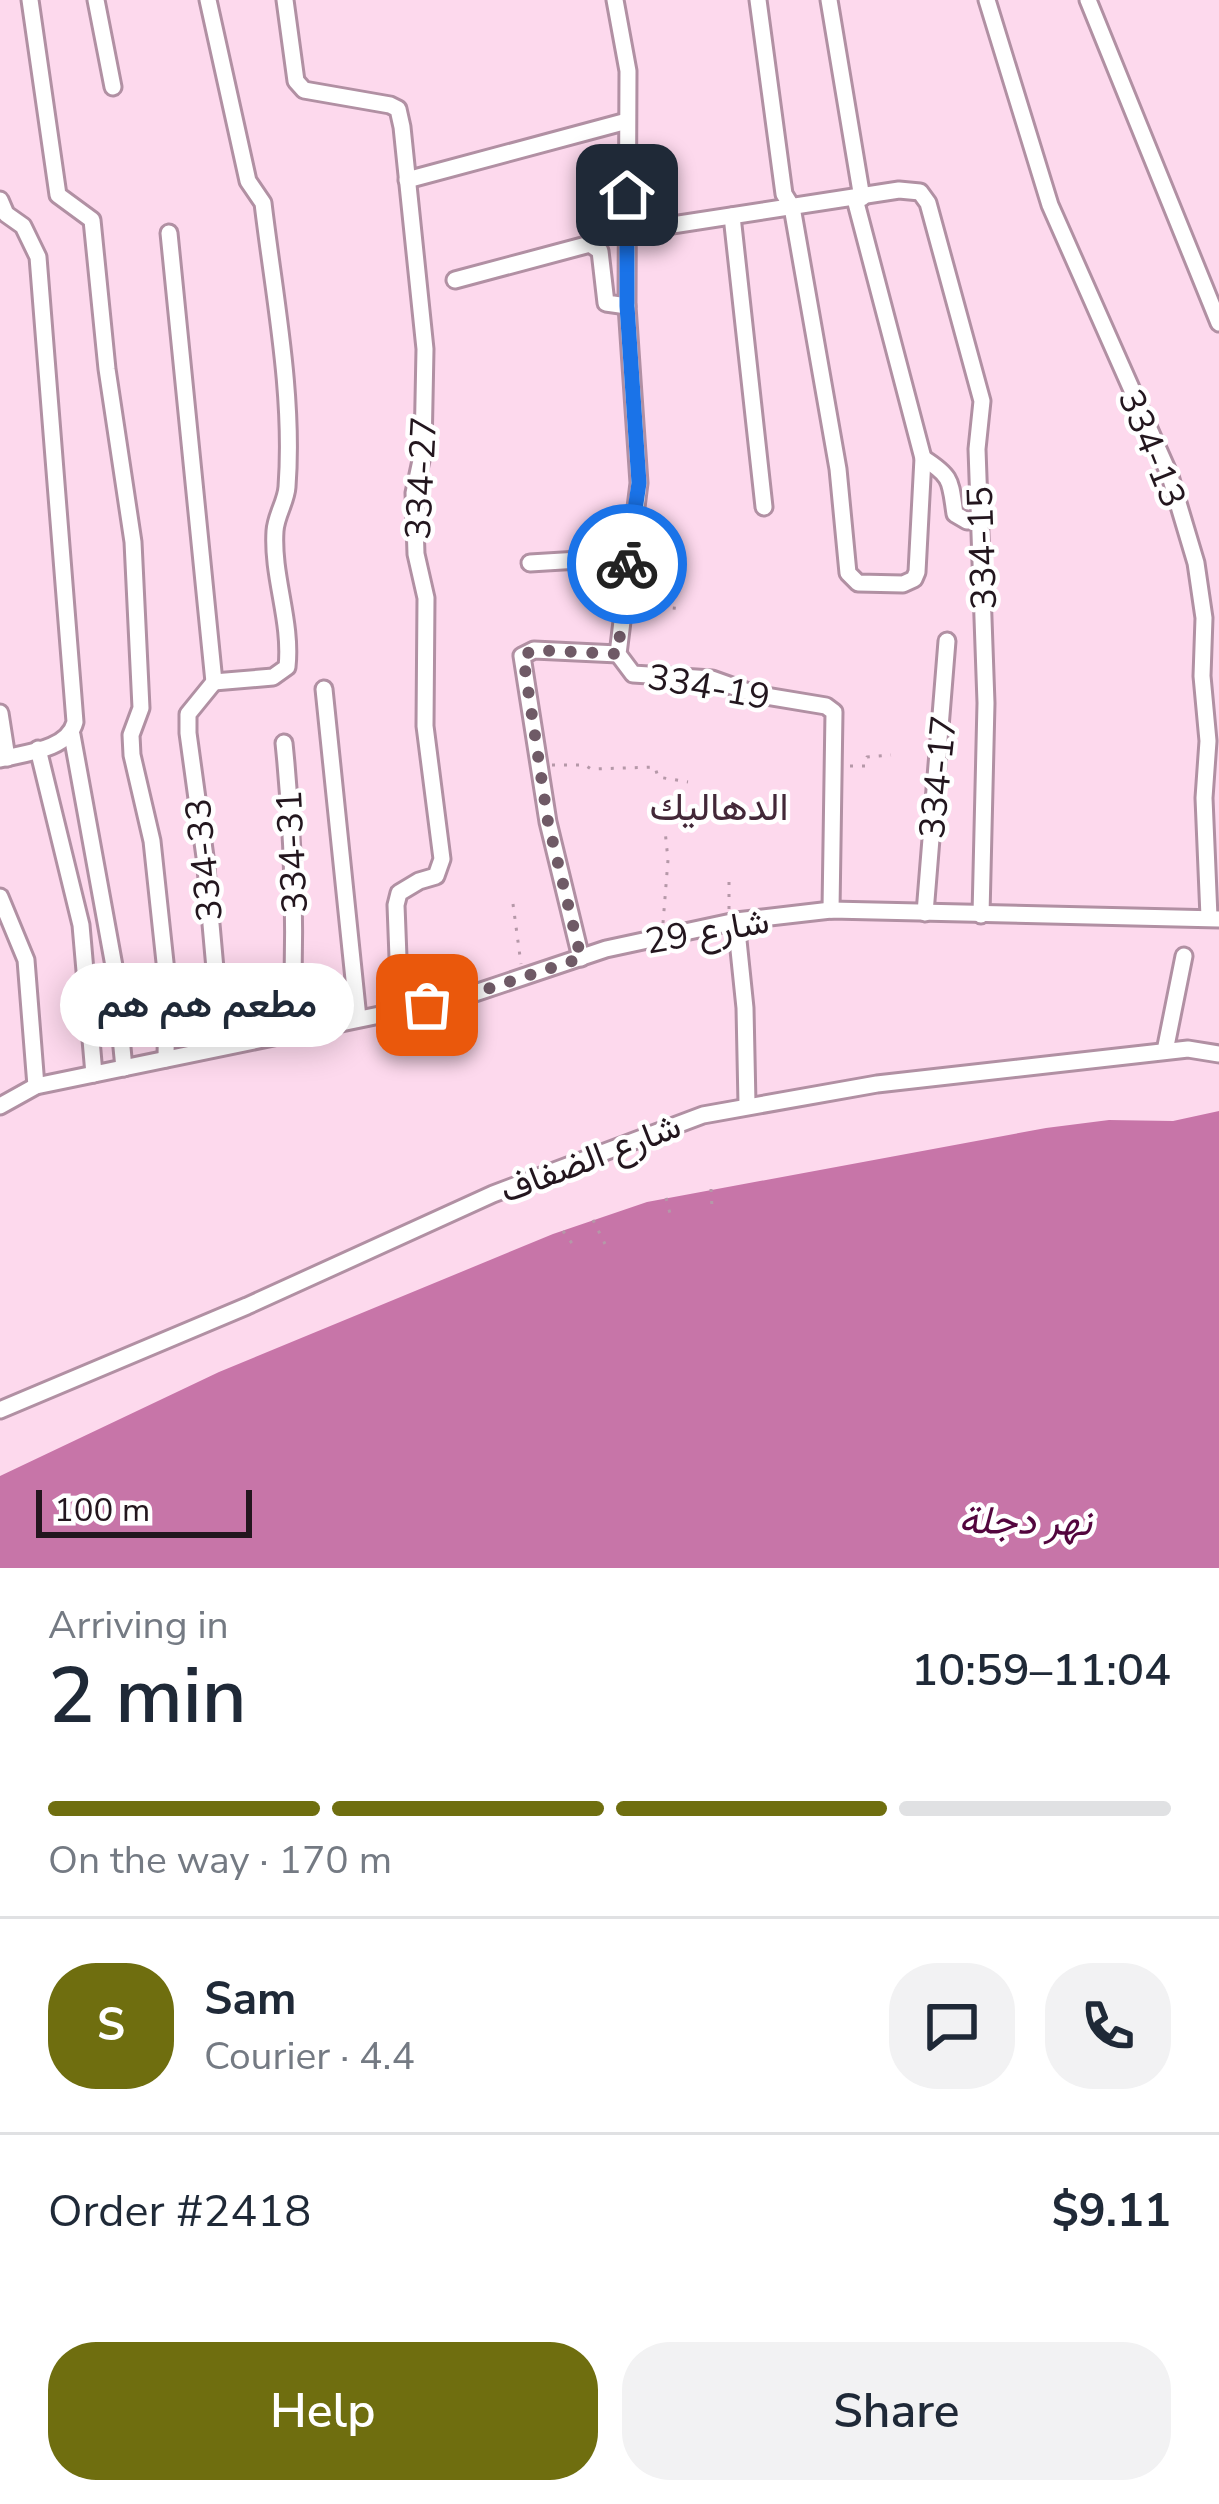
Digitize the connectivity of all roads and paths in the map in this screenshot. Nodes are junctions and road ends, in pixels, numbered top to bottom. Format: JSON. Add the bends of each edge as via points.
{"nodes":[{"id":1,"x":30,"y":0,"type":"edge"},
{"id":2,"x":96,"y":0,"type":"edge"},
{"id":3,"x":208,"y":0,"type":"edge"},
{"id":4,"x":285,"y":0,"type":"edge"},
{"id":5,"x":615,"y":0,"type":"edge"},
{"id":6,"x":758,"y":0,"type":"edge"},
{"id":7,"x":829,"y":0,"type":"edge"},
{"id":8,"x":987,"y":0,"type":"edge"},
{"id":9,"x":1088,"y":0,"type":"edge"},
{"id":10,"x":113,"y":86,"type":"dead end"},
{"id":11,"x":627,"y":121,"type":"junction"},
{"id":12,"x":407,"y":180,"type":"junction"},
{"id":13,"x":858,"y":199,"type":"junction"},
{"id":14,"x":0,"y":200,"type":"edge"},
{"id":15,"x":792,"y":207,"type":"junction"},
{"id":16,"x":732,"y":216,"type":"junction"},
{"id":17,"x":627,"y":232,"type":"junction"},
{"id":18,"x":169,"y":233,"type":"dead end"},
{"id":19,"x":455,"y":280,"type":"dead end"},
{"id":20,"x":627,"y":306,"type":"junction"},
{"id":21,"x":1219,"y":323,"type":"edge"},
{"id":22,"x":923,"y":458,"type":"junction"},
{"id":23,"x":764,"y":507,"type":"dead end"},
{"id":24,"x":980,"y":520,"type":"junction"},
{"id":25,"x":628,"y":556,"type":"junction"},
{"id":26,"x":530,"y":563,"type":"dead end"},
{"id":27,"x":623,"y":603,"type":"junction"},
{"id":28,"x":682,"y":609,"type":"dead end"},
{"id":29,"x":947,"y":641,"type":"dead end"},
{"id":30,"x":618,"y":654,"type":"junction"},
{"id":31,"x":214,"y":682,"type":"junction"},
{"id":32,"x":325,"y":689,"type":"dead end"},
{"id":33,"x":0,"y":713,"type":"edge"},
{"id":34,"x":71,"y":735,"type":"junction"},
{"id":35,"x":284,"y":743,"type":"dead end"},
{"id":36,"x":38,"y":749,"type":"junction"},
{"id":37,"x":891,"y":755,"type":"dead end"},
{"id":38,"x":4,"y":758,"type":"edge"},
{"id":39,"x":538,"y":764,"type":"junction"},
{"id":40,"x":836,"y":767,"type":"junction"},
{"id":41,"x":688,"y":782,"type":"dead end"},
{"id":42,"x":665,"y":830,"type":"dead end"},
{"id":43,"x":729,"y":882,"type":"dead end"},
{"id":44,"x":0,"y":897,"type":"edge"},
{"id":45,"x":513,"y":904,"type":"dead end"},
{"id":46,"x":831,"y":910,"type":"junction"},
{"id":47,"x":925,"y":913,"type":"junction"},
{"id":48,"x":981,"y":915,"type":"junction"},
{"id":49,"x":1214,"y":918,"type":"edge"},
{"id":50,"x":732,"y":922,"type":"junction"},
{"id":51,"x":662,"y":937,"type":"junction"},
{"id":52,"x":1184,"y":956,"type":"dead end"},
{"id":53,"x":581,"y":958,"type":"junction"},
{"id":54,"x":522,"y":977,"type":"junction"},
{"id":55,"x":400,"y":1010,"type":"junction"},
{"id":56,"x":358,"y":1018,"type":"junction"},
{"id":57,"x":292,"y":1032,"type":"junction"},
{"id":58,"x":222,"y":1047,"type":"junction"},
{"id":59,"x":1165,"y":1051,"type":"junction"},
{"id":60,"x":1219,"y":1054,"type":"edge"},
{"id":61,"x":166,"y":1059,"type":"junction"},
{"id":62,"x":124,"y":1068,"type":"junction"},
{"id":63,"x":94,"y":1074,"type":"junction"},
{"id":64,"x":36,"y":1086,"type":"junction"},
{"id":65,"x":747,"y":1104,"type":"junction"},
{"id":66,"x":0,"y":1106,"type":"edge"},
{"id":67,"x":711,"y":1189,"type":"dead end"},
{"id":68,"x":666,"y":1198,"type":"dead end"},
{"id":69,"x":712,"y":1208,"type":"dead end"},
{"id":70,"x":593,"y":1220,"type":"dead end"},
{"id":71,"x":672,"y":1221,"type":"dead end"},
{"id":72,"x":563,"y":1231,"type":"dead end"},
{"id":73,"x":605,"y":1244,"type":"dead end"},
{"id":74,"x":576,"y":1249,"type":"dead end"},
{"id":75,"x":0,"y":1410,"type":"edge"}],
"edges":[{"from":1,"to":61,"type":"street","via":[[58,195],[92,220],[133,542],[141,708],[131,755],[152,841]]},
{"from":2,"to":10,"type":"street"},
{"from":3,"to":31,"type":"street","via":[[248,181],[263,203],[285,389],[287,492],[275,543],[290,645],[287,667],[272,677]]},
{"from":4,"to":12,"type":"street","name":"334-27","via":[[296,80],[304,90],[398,110]]},
{"from":5,"to":11,"type":"street","name":"334-19"},
{"from":6,"to":15,"type":"street","via":[[777,156]]},
{"from":7,"to":13,"type":"street"},
{"from":8,"to":49,"type":"street","name":"334-13","via":[[1050,205],[1169,476],[1196,563]]},
{"from":9,"to":21,"type":"street"},
{"from":11,"to":12,"type":"street"},
{"from":11,"to":17,"type":"street","name":"334-19"},
{"from":12,"to":55,"type":"street","name":"334-27","via":[[425,349],[416,554],[426,598],[425,726],[442,860],[436,876],[399,893]]},
{"from":13,"to":15,"type":"street"},
{"from":13,"to":22,"type":"street"},
{"from":13,"to":24,"type":"street","name":"334-15","via":[[899,190],[920,192],[928,203],[982,401]]},
{"from":14,"to":34,"type":"street","via":[[38,256]]},
{"from":15,"to":16,"type":"street"},
{"from":15,"to":22,"type":"street","via":[[853,580],[914,580]]},
{"from":16,"to":17,"type":"street"},
{"from":16,"to":23,"type":"street"},
{"from":17,"to":20,"type":"street","name":"334-19"},
{"from":18,"to":31,"type":"street"},
{"from":19,"to":20,"type":"street","via":[[590,244],[600,251],[606,303]]},
{"from":20,"to":25,"type":"street","name":"334-19","via":[[639,483]]},
{"from":22,"to":24,"type":"street","via":[[952,483],[956,514]]},
{"from":24,"to":48,"type":"street","name":"334-15"},
{"from":25,"to":26,"type":"street"},
{"from":25,"to":27,"type":"street","name":"334-19"},
{"from":27,"to":28,"type":"path"},
{"from":27,"to":30,"type":"street","name":"334-19"},
{"from":29,"to":47,"type":"street","name":"334-17"},
{"from":30,"to":39,"type":"street","via":[[523,656]]},
{"from":30,"to":40,"type":"street","name":"334-19","via":[[633,674],[712,679],[826,706],[837,721]]},
{"from":31,"to":58,"type":"street","name":"334-33","via":[[188,714],[188,733]]},
{"from":32,"to":56,"type":"street"},
{"from":33,"to":38,"type":"street"},
{"from":34,"to":36,"type":"street"},
{"from":34,"to":62,"type":"street","via":[[114,965]]},
{"from":35,"to":57,"type":"street","name":"334-31","via":[[295,878]]},
{"from":36,"to":38,"type":"street"},
{"from":36,"to":63,"type":"street","via":[[81,925]]},
{"from":37,"to":40,"type":"path"},
{"from":39,"to":41,"type":"path","via":[[655,767],[658,777]]},
{"from":39,"to":53,"type":"street"},
{"from":40,"to":46,"type":"street","name":"334-19"},
{"from":42,"to":51,"type":"path"},
{"from":43,"to":50,"type":"path"},
{"from":44,"to":64,"type":"street","via":[[26,959]]},
{"from":45,"to":54,"type":"path"},
{"from":46,"to":47,"type":"street","name":"شارع 29"},
{"from":46,"to":50,"type":"street","name":"شارع 29"},
{"from":47,"to":48,"type":"street","name":"شارع 29"},
{"from":48,"to":49,"type":"street","name":"شارع 29"},
{"from":50,"to":51,"type":"street","name":"شارع 29"},
{"from":50,"to":65,"type":"street"},
{"from":51,"to":53,"type":"street","name":"شارع 29"},
{"from":52,"to":59,"type":"street"},
{"from":53,"to":54,"type":"street","name":"شارع 29"},
{"from":54,"to":55,"type":"street","name":"شارع 29"},
{"from":55,"to":56,"type":"street","name":"شارع 29"},
{"from":56,"to":57,"type":"street","name":"شارع 29"},
{"from":57,"to":58,"type":"street","name":"شارع 29"},
{"from":58,"to":61,"type":"street","name":"شارع 29"},
{"from":59,"to":60,"type":"street","name":"شارع الضفاف"},
{"from":59,"to":65,"type":"street","name":"شارع الضفاف"},
{"from":61,"to":62,"type":"street","name":"شارع 29"},
{"from":62,"to":63,"type":"street","name":"شارع 29"},
{"from":63,"to":64,"type":"street","name":"شارع 29"},
{"from":64,"to":66,"type":"street","name":"شارع 29"},
{"from":65,"to":75,"type":"street","name":"شارع الضفاف","via":[[665,1126],[493,1194]]},
{"from":67,"to":69,"type":"path"},
{"from":68,"to":71,"type":"path"},
{"from":70,"to":73,"type":"path"},
{"from":72,"to":74,"type":"path"}]}
